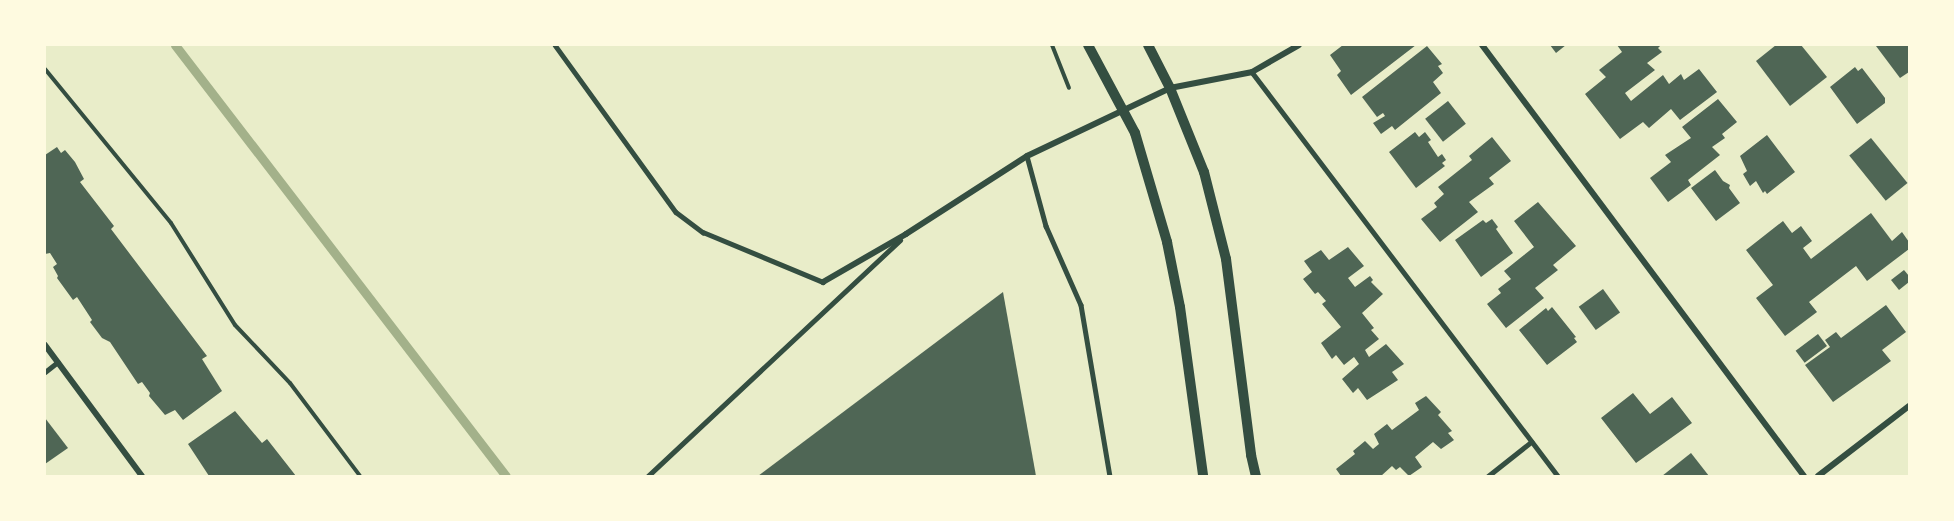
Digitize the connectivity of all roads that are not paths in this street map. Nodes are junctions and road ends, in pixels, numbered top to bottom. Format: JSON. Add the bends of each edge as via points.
{"nodes":[{"id":1,"x":555,"y":45,"type":"edge"},
{"id":2,"x":1088,"y":45,"type":"edge"},
{"id":3,"x":1148,"y":45,"type":"edge"},
{"id":4,"x":1299,"y":45,"type":"edge"},
{"id":5,"x":1482,"y":45,"type":"edge"},
{"id":6,"x":1252,"y":72,"type":"junction"},
{"id":7,"x":1170,"y":88,"type":"junction"},
{"id":8,"x":1122,"y":111,"type":"junction"},
{"id":9,"x":1028,"y":156,"type":"junction"},
{"id":10,"x":906,"y":234,"type":"junction"},
{"id":11,"x":824,"y":282,"type":"joint"},
{"id":12,"x":45,"y":345,"type":"edge"},
{"id":13,"x":58,"y":362,"type":"junction"},
{"id":14,"x":45,"y":372,"type":"edge"},
{"id":15,"x":1909,"y":406,"type":"edge"},
{"id":16,"x":1532,"y":442,"type":"junction"},
{"id":17,"x":138,"y":475,"type":"edge"},
{"id":18,"x":648,"y":476,"type":"edge"},
{"id":19,"x":1110,"y":476,"type":"edge"},
{"id":20,"x":1203,"y":476,"type":"edge"},
{"id":21,"x":1256,"y":476,"type":"edge"},
{"id":22,"x":1488,"y":476,"type":"edge"},
{"id":23,"x":1557,"y":476,"type":"edge"},
{"id":24,"x":1804,"y":476,"type":"edge"},
{"id":25,"x":1818,"y":476,"type":"edge"}],
"edges":[{"from":1,"to":11,"type":"lane","via":[[676,212],[703,232]]},
{"from":2,"to":8,"type":"street"},
{"from":3,"to":7,"type":"street"},
{"from":4,"to":6,"type":"street"},
{"from":5,"to":24,"type":"street"},
{"from":6,"to":7,"type":"street"},
{"from":6,"to":16,"type":"lane"},
{"from":7,"to":8,"type":"street"},
{"from":7,"to":21,"type":"street","via":[[1204,172],[1226,259]]},
{"from":8,"to":9,"type":"street"},
{"from":8,"to":20,"type":"street","via":[[1135,133],[1167,242]]},
{"from":9,"to":10,"type":"street"},
{"from":9,"to":19,"type":"lane","via":[[1046,226],[1081,305]]},
{"from":10,"to":11,"type":"street"},
{"from":10,"to":18,"type":"lane"},
{"from":12,"to":13,"type":"street"},
{"from":13,"to":14,"type":"lane"},
{"from":13,"to":17,"type":"street"},
{"from":15,"to":25,"type":"street"},
{"from":16,"to":22,"type":"lane"},
{"from":16,"to":23,"type":"lane"}]}
